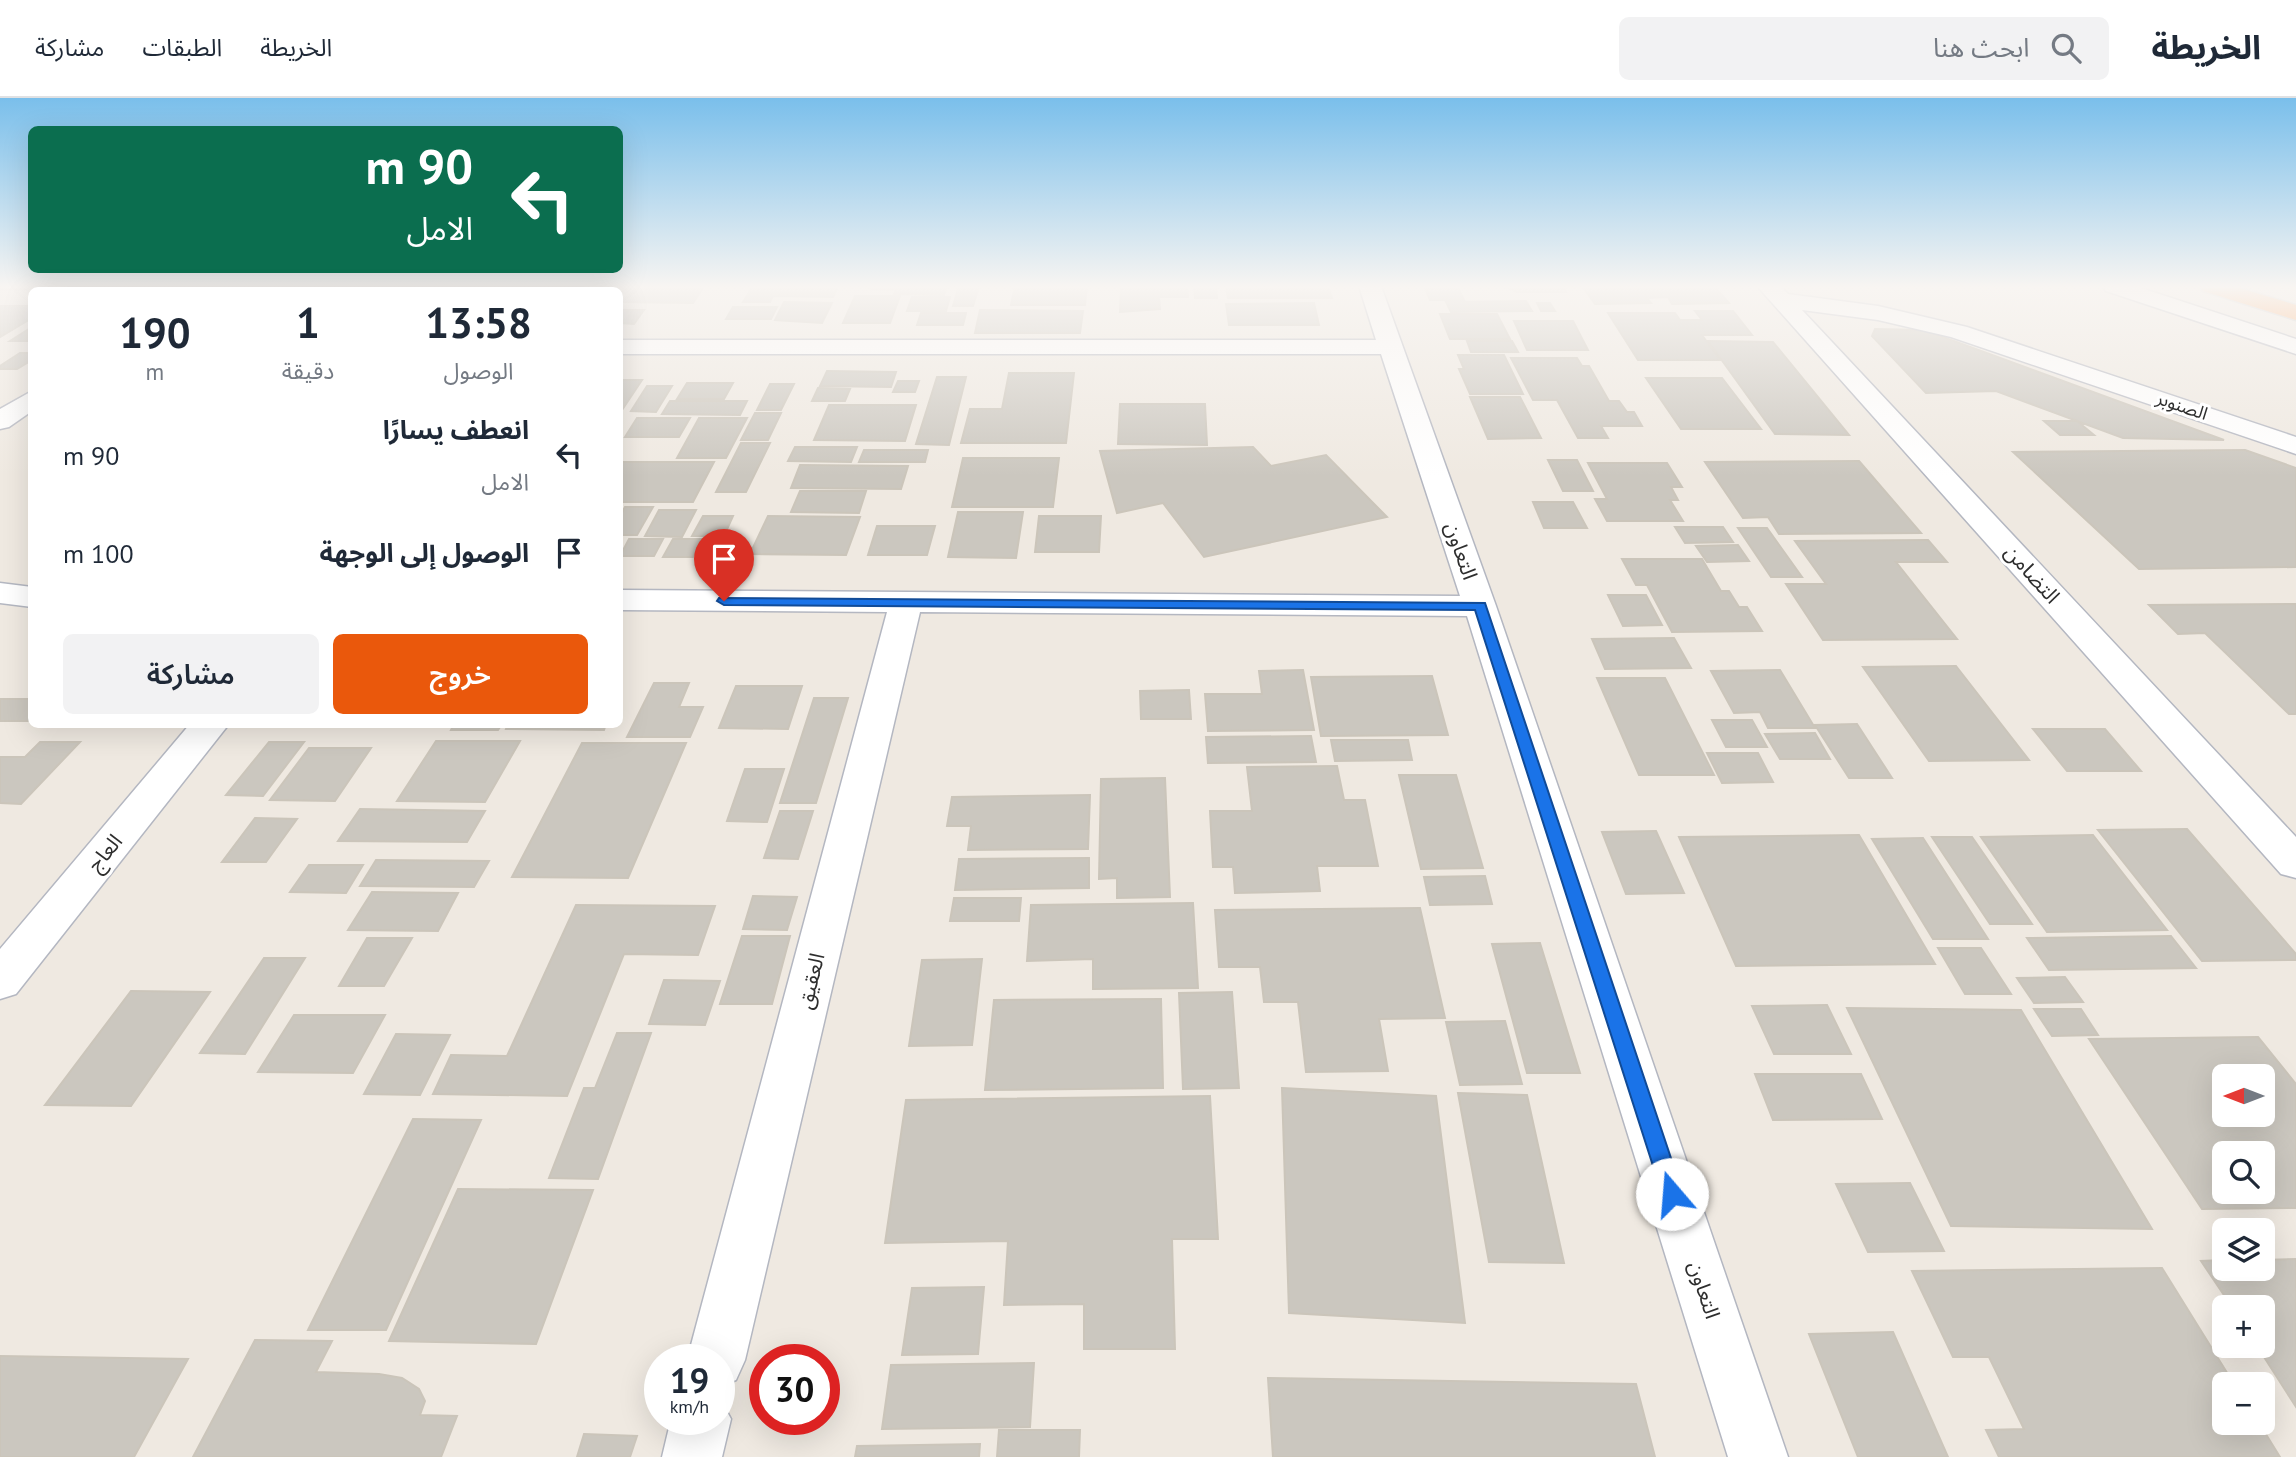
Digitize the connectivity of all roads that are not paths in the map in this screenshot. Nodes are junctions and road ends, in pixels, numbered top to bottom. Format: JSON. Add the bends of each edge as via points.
{"nodes":[{"id":1,"x":1392,"y":349,"type":"edge"},
{"id":2,"x":1827,"y":349,"type":"edge"},
{"id":3,"x":2010,"y":349,"type":"edge"},
{"id":4,"x":28,"y":402,"type":"edge"},
{"id":5,"x":0,"y":421,"type":"edge"},
{"id":6,"x":2296,"y":446,"type":"edge"},
{"id":7,"x":623,"y":600,"type":"edge"},
{"id":8,"x":906,"y":603,"type":"junction"},
{"id":9,"x":1480,"y":606,"type":"junction"},
{"id":10,"x":208,"y":728,"type":"edge"},
{"id":11,"x":2296,"y":863,"type":"edge"},
{"id":12,"x":0,"y":981,"type":"edge"},
{"id":13,"x":720,"y":1344,"type":"edge"},
{"id":14,"x":697,"y":1435,"type":"edge"},
{"id":15,"x":692,"y":1457,"type":"edge"},
{"id":16,"x":1758,"y":1457,"type":"edge"}],
"edges":[{"from":1,"to":9,"type":"street","name":"التعاون"},
{"from":2,"to":11,"type":"street","name":"التضامن"},
{"from":3,"to":6,"type":"street","name":"الصنوبر"},
{"from":4,"to":5,"type":"street"},
{"from":7,"to":8,"type":"street"},
{"from":8,"to":9,"type":"street"},
{"from":8,"to":13,"type":"street","name":"العقيق"},
{"from":9,"to":16,"type":"street","name":"التعاون"},
{"from":10,"to":12,"type":"street","name":"العاج"},
{"from":14,"to":15,"type":"street"}]}
